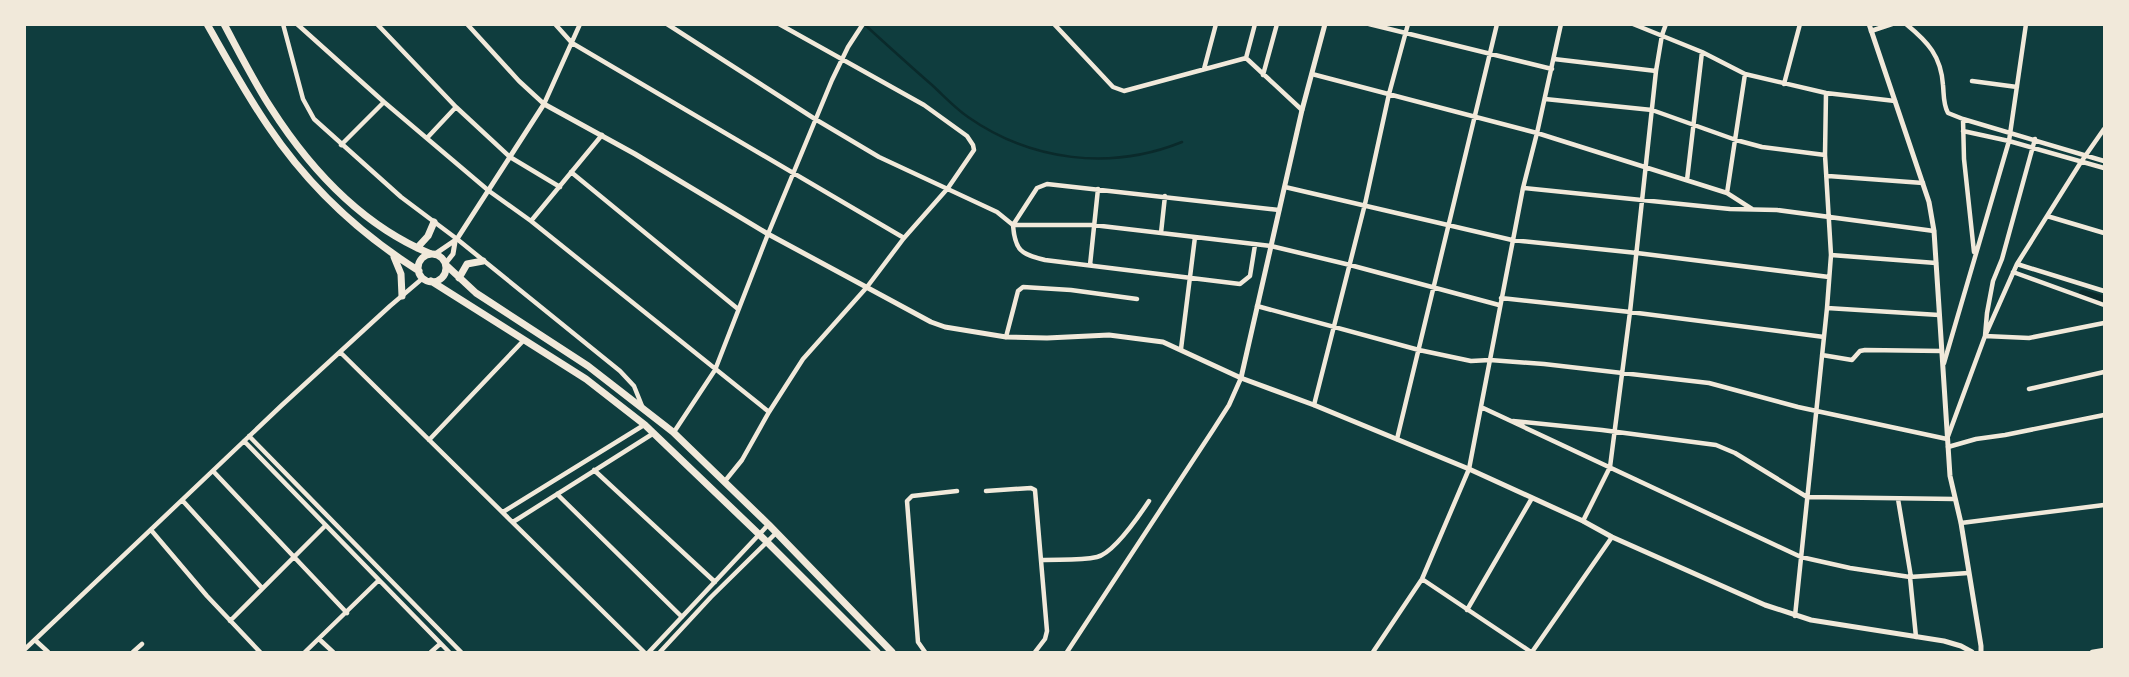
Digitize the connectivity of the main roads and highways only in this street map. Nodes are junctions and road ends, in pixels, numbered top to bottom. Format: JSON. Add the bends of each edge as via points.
{"nodes":[{"id":1,"x":207,"y":24,"type":"edge"},
{"id":2,"x":224,"y":24,"type":"edge"},
{"id":3,"x":434,"y":222,"type":"road end"},
{"id":4,"x":417,"y":248,"type":"junction"},
{"id":5,"x":392,"y":253,"type":"junction"},
{"id":6,"x":433,"y":254,"type":"junction"},
{"id":7,"x":483,"y":261,"type":"road end"},
{"id":8,"x":446,"y":265,"type":"junction"},
{"id":9,"x":424,"y":277,"type":"junction"},
{"id":10,"x":458,"y":278,"type":"junction"},
{"id":11,"x":402,"y":296,"type":"road end"},
{"id":12,"x":877,"y":653,"type":"edge"},
{"id":13,"x":892,"y":653,"type":"edge"}],
"edges":[{"from":1,"to":5,"type":"main road","via":[[258,111],[295,161],[337,206]]},
{"from":2,"to":4,"type":"main road","via":[[270,106],[319,170],[374,222]]},
{"from":3,"to":4,"type":"main road"},
{"from":4,"to":6,"type":"main road"},
{"from":5,"to":9,"type":"main road"},
{"from":5,"to":11,"type":"main road","via":[[401,274]]},
{"from":6,"to":8,"type":"main road"},
{"from":6,"to":9,"type":"main road","via":[[421,260]]},
{"from":7,"to":10,"type":"main road","via":[[467,264]]},
{"from":8,"to":9,"type":"main road","via":[[442,277]]},
{"from":8,"to":10,"type":"main road"},
{"from":9,"to":12,"type":"main road","via":[[586,379],[645,425]]},
{"from":10,"to":13,"type":"main road","via":[[588,366],[673,432]]}]}
